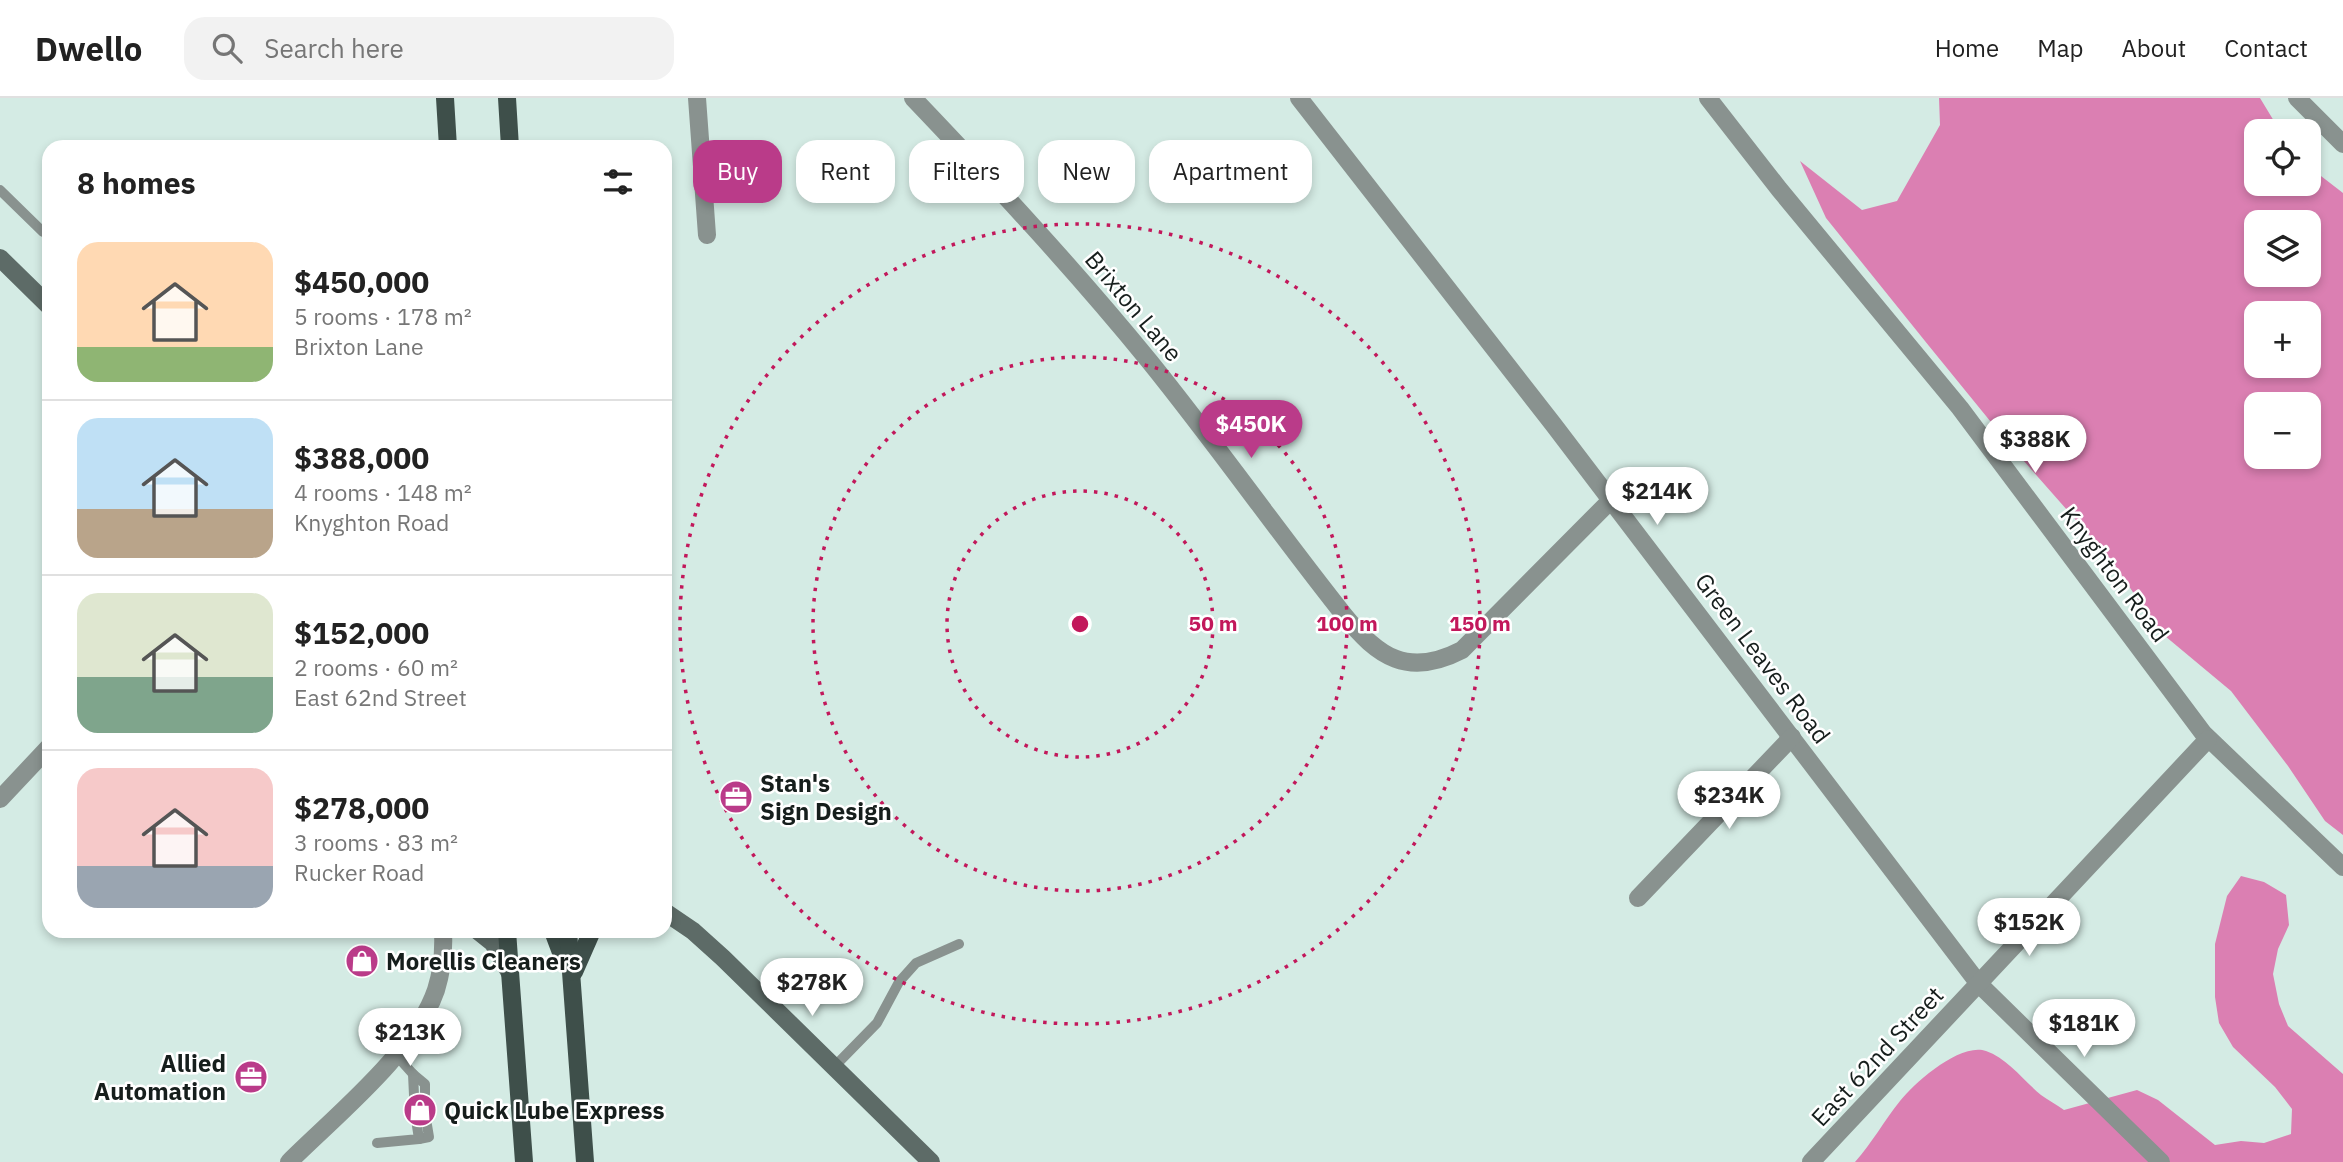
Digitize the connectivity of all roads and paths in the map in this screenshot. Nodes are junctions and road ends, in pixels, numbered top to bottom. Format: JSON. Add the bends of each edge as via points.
{"nodes":[{"id":1,"x":445,"y":98,"type":"edge"},
{"id":2,"x":507,"y":98,"type":"edge"},
{"id":3,"x":697,"y":98,"type":"edge"},
{"id":4,"x":912,"y":98,"type":"edge"},
{"id":5,"x":1299,"y":98,"type":"edge"},
{"id":6,"x":1708,"y":98,"type":"edge"},
{"id":7,"x":2297,"y":98,"type":"edge"},
{"id":8,"x":448,"y":140,"type":"edge"},
{"id":9,"x":510,"y":140,"type":"edge"},
{"id":10,"x":2343,"y":144,"type":"edge"},
{"id":11,"x":0,"y":190,"type":"edge"},
{"id":12,"x":42,"y":231,"type":"edge"},
{"id":13,"x":707,"y":235,"type":"dead end"},
{"id":14,"x":0,"y":258,"type":"edge"},
{"id":15,"x":42,"y":299,"type":"edge"},
{"id":16,"x":1611,"y":500,"type":"junction"},
{"id":17,"x":1792,"y":737,"type":"junction"},
{"id":18,"x":2208,"y":739,"type":"junction"},
{"id":19,"x":42,"y":754,"type":"edge"},
{"id":20,"x":0,"y":799,"type":"edge"},
{"id":21,"x":2343,"y":867,"type":"edge"},
{"id":22,"x":1638,"y":898,"type":"dead end"},
{"id":23,"x":672,"y":917,"type":"edge"},
{"id":24,"x":443,"y":938,"type":"edge"},
{"id":25,"x":487,"y":938,"type":"edge"},
{"id":26,"x":508,"y":938,"type":"edge"},
{"id":27,"x":556,"y":938,"type":"edge"},
{"id":28,"x":568,"y":938,"type":"edge"},
{"id":29,"x":589,"y":938,"type":"edge"},
{"id":30,"x":959,"y":944,"type":"dead end"},
{"id":31,"x":510,"y":973,"type":"junction"},
{"id":32,"x":571,"y":979,"type":"junction"},
{"id":33,"x":1979,"y":984,"type":"junction"},
{"id":34,"x":396,"y":1055,"type":"junction"},
{"id":35,"x":833,"y":1068,"type":"junction"},
{"id":36,"x":420,"y":1095,"type":"dead end"},
{"id":37,"x":422,"y":1126,"type":"dead end"},
{"id":38,"x":377,"y":1143,"type":"dead end"},
{"id":39,"x":289,"y":1162,"type":"edge"},
{"id":40,"x":524,"y":1162,"type":"edge"},
{"id":41,"x":584,"y":1162,"type":"edge"},
{"id":42,"x":930,"y":1162,"type":"edge"},
{"id":43,"x":1811,"y":1162,"type":"edge"},
{"id":44,"x":2161,"y":1162,"type":"edge"}],
"edges":[{"from":1,"to":8,"type":"main road"},
{"from":2,"to":9,"type":"main road"},
{"from":3,"to":13,"type":"street"},
{"from":4,"to":16,"type":"street","name":"Brixton Lane","via":[[1118,324],[1344,615],[1380,652],[1421,662],[1462,650]]},
{"from":5,"to":16,"type":"street","name":"Green Leaves Road"},
{"from":6,"to":18,"type":"street","name":"Knyghton Road","via":[[1967,417]]},
{"from":7,"to":10,"type":"street"},
{"from":11,"to":12,"type":"lane"},
{"from":14,"to":15,"type":"street"},
{"from":16,"to":17,"type":"street","name":"Green Leaves Road"},
{"from":17,"to":22,"type":"street"},
{"from":17,"to":33,"type":"street","name":"Green Leaves Road"},
{"from":18,"to":21,"type":"street","name":"Knyghton Road"},
{"from":18,"to":33,"type":"street","name":"East 62nd Street"},
{"from":19,"to":20,"type":"street"},
{"from":23,"to":35,"type":"street","via":[[705,942]]},
{"from":24,"to":34,"type":"street","via":[[436,992]]},
{"from":25,"to":31,"type":"street"},
{"from":26,"to":31,"type":"main road"},
{"from":27,"to":32,"type":"main road"},
{"from":28,"to":32,"type":"main road"},
{"from":29,"to":32,"type":"main road"},
{"from":30,"to":35,"type":"lane","via":[[916,963],[899,982],[877,1023]]},
{"from":31,"to":40,"type":"main road"},
{"from":32,"to":41,"type":"main road"},
{"from":33,"to":43,"type":"street","name":"East 62nd Street"},
{"from":33,"to":44,"type":"street","name":"Green Leaves Road"},
{"from":34,"to":36,"type":"lane","via":[[425,1084]]},
{"from":34,"to":39,"type":"street"},
{"from":35,"to":42,"type":"street"},
{"from":37,"to":38,"type":"lane","via":[[419,1139]]}]}
